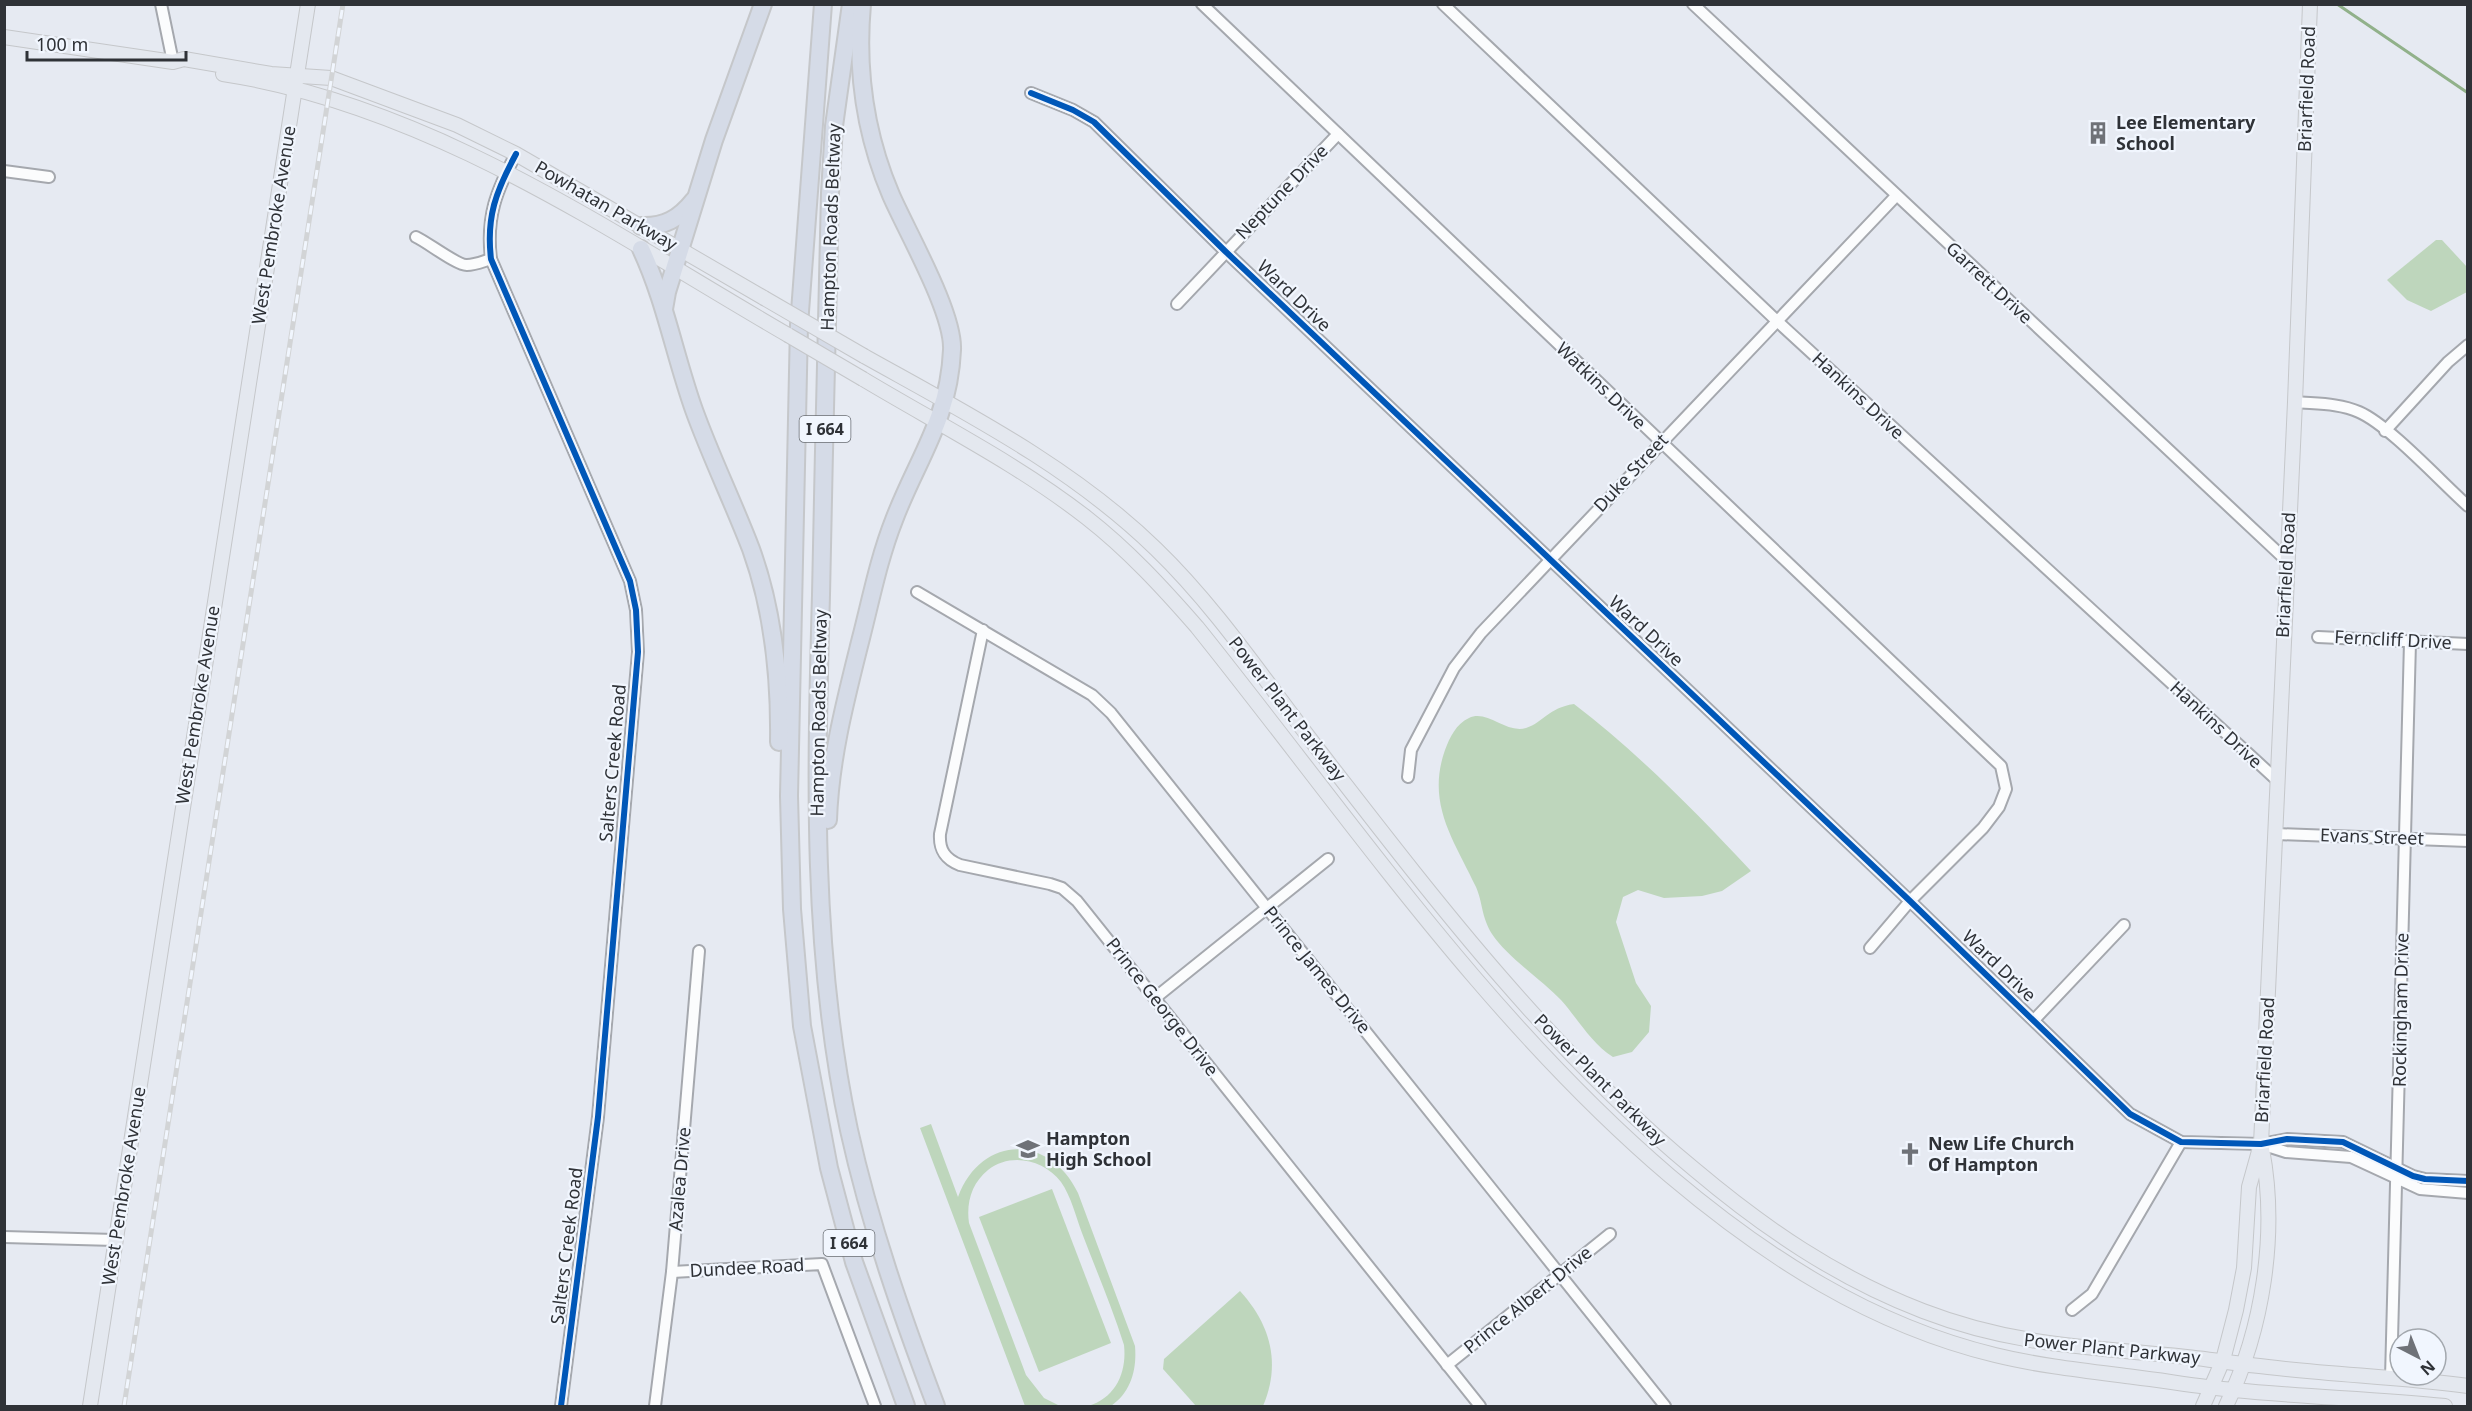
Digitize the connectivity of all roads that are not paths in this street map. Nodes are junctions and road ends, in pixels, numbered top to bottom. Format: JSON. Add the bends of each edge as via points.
{"nodes":[{"id":1,"x":161,"y":4,"type":"edge"},
{"id":2,"x":308,"y":4,"type":"edge"},
{"id":3,"x":763,"y":4,"type":"edge"},
{"id":4,"x":823,"y":4,"type":"edge"},
{"id":5,"x":851,"y":4,"type":"edge"},
{"id":6,"x":862,"y":4,"type":"edge"},
{"id":7,"x":1202,"y":4,"type":"edge"},
{"id":8,"x":1443,"y":4,"type":"edge"},
{"id":9,"x":1693,"y":4,"type":"edge"},
{"id":10,"x":2310,"y":4,"type":"edge"},
{"id":11,"x":4,"y":37,"type":"edge"},
{"id":12,"x":173,"y":62,"type":"junction"},
{"id":13,"x":298,"y":76,"type":"junction"},
{"id":14,"x":296,"y":91,"type":"junction"},
{"id":15,"x":1031,"y":93,"type":"dead end"},
{"id":16,"x":1338,"y":134,"type":"junction"},
{"id":17,"x":516,"y":154,"type":"junction"},
{"id":18,"x":4,"y":171,"type":"edge"},
{"id":19,"x":507,"y":172,"type":"junction"},
{"id":20,"x":49,"y":177,"type":"dead end"},
{"id":21,"x":1896,"y":196,"type":"junction"},
{"id":22,"x":696,"y":197,"type":"junction"},
{"id":23,"x":641,"y":226,"type":"junction"},
{"id":24,"x":416,"y":237,"type":"dead end"},
{"id":25,"x":681,"y":248,"type":"junction"},
{"id":26,"x":640,"y":249,"type":"junction"},
{"id":27,"x":1226,"y":251,"type":"junction"},
{"id":28,"x":491,"y":259,"type":"junction"},
{"id":29,"x":675,"y":269,"type":"junction"},
{"id":30,"x":1177,"y":304,"type":"dead end"},
{"id":31,"x":665,"y":316,"type":"junction"},
{"id":32,"x":1777,"y":321,"type":"junction"},
{"id":33,"x":2468,"y":345,"type":"edge"},
{"id":34,"x":945,"y":401,"type":"junction"},
{"id":35,"x":2295,"y":402,"type":"junction"},
{"id":36,"x":938,"y":424,"type":"junction"},
{"id":37,"x":2385,"y":431,"type":"junction"},
{"id":38,"x":1660,"y":442,"type":"junction"},
{"id":39,"x":2468,"y":506,"type":"edge"},
{"id":40,"x":1549,"y":560,"type":"junction"},
{"id":41,"x":2286,"y":560,"type":"junction"},
{"id":42,"x":917,"y":591,"type":"dead end"},
{"id":43,"x":982,"y":630,"type":"junction"},
{"id":44,"x":2318,"y":637,"type":"dead end"},
{"id":45,"x":2410,"y":642,"type":"junction"},
{"id":46,"x":2468,"y":644,"type":"edge"},
{"id":47,"x":1408,"y":777,"type":"dead end"},
{"id":48,"x":2278,"y":782,"type":"junction"},
{"id":49,"x":789,"y":796,"type":"junction"},
{"id":50,"x":2276,"y":834,"type":"junction"},
{"id":51,"x":2404,"y":838,"type":"junction"},
{"id":52,"x":2468,"y":841,"type":"edge"},
{"id":53,"x":817,"y":855,"type":"junction"},
{"id":54,"x":1328,"y":860,"type":"dead end"},
{"id":55,"x":1910,"y":902,"type":"junction"},
{"id":56,"x":1268,"y":908,"type":"junction"},
{"id":57,"x":2124,"y":925,"type":"dead end"},
{"id":58,"x":1870,"y":948,"type":"dead end"},
{"id":59,"x":699,"y":951,"type":"dead end"},
{"id":60,"x":1155,"y":998,"type":"junction"},
{"id":61,"x":2034,"y":1020,"type":"junction"},
{"id":62,"x":2181,"y":1142,"type":"junction"},
{"id":63,"x":2261,"y":1144,"type":"junction"},
{"id":64,"x":2396,"y":1166,"type":"junction"},
{"id":65,"x":2396,"y":1179,"type":"junction"},
{"id":66,"x":2468,"y":1181,"type":"edge"},
{"id":67,"x":2468,"y":1193,"type":"edge"},
{"id":68,"x":1610,"y":1234,"type":"dead end"},
{"id":69,"x":4,"y":1237,"type":"edge"},
{"id":70,"x":115,"y":1240,"type":"junction"},
{"id":71,"x":672,"y":1272,"type":"junction"},
{"id":72,"x":1560,"y":1274,"type":"junction"},
{"id":73,"x":2072,"y":1310,"type":"dead end"},
{"id":74,"x":2392,"y":1327,"type":"edge"},
{"id":75,"x":2223,"y":1360,"type":"junction"},
{"id":76,"x":2244,"y":1364,"type":"junction"},
{"id":77,"x":1447,"y":1365,"type":"junction"},
{"id":78,"x":2388,"y":1378,"type":"edge"},
{"id":79,"x":2448,"y":1384,"type":"edge"},
{"id":80,"x":2468,"y":1386,"type":"edge"},
{"id":81,"x":2212,"y":1387,"type":"junction"},
{"id":82,"x":2234,"y":1390,"type":"junction"},
{"id":83,"x":2372,"y":1404,"type":"edge"},
{"id":84,"x":90,"y":1407,"type":"edge"},
{"id":85,"x":561,"y":1407,"type":"edge"},
{"id":86,"x":655,"y":1407,"type":"edge"},
{"id":87,"x":875,"y":1407,"type":"edge"},
{"id":88,"x":906,"y":1407,"type":"edge"},
{"id":89,"x":936,"y":1407,"type":"edge"},
{"id":90,"x":1480,"y":1407,"type":"edge"},
{"id":91,"x":1665,"y":1407,"type":"edge"},
{"id":92,"x":2203,"y":1407,"type":"edge"},
{"id":93,"x":2226,"y":1407,"type":"edge"},
{"id":94,"x":2445,"y":1407,"type":"edge"}],
"edges":[{"from":1,"to":12,"type":"street"},
{"from":2,"to":13,"type":"main road","name":"West Pembroke Avenue"},
{"from":3,"to":22,"type":"highway"},
{"from":4,"to":49,"type":"highway","name":"Hampton Roads Beltway","number":"I 664","via":[[799,325]]},
{"from":5,"to":53,"type":"highway","name":"Hampton Roads Beltway","number":"I 664","via":[[834,126],[830,193]]},
{"from":6,"to":34,"type":"highway","via":[[861,71],[875,150],[950,327],[952,347]]},
{"from":7,"to":16,"type":"street","name":"Watkins Drive"},
{"from":8,"to":32,"type":"street","name":"Hankins Drive"},
{"from":9,"to":21,"type":"street","name":"Garrett Drive"},
{"from":10,"to":35,"type":"main road","name":"Briarfield Road"},
{"from":11,"to":12,"type":"main road","name":"Powhatan Parkway"},
{"from":12,"to":13,"type":"main road","name":"Powhatan Parkway","via":[[184,59]]},
{"from":12,"to":14,"type":"main road","name":"Powhatan Parkway","via":[[180,68]]},
{"from":13,"to":14,"type":"main road","name":"West Pembroke Avenue"},
{"from":13,"to":17,"type":"main road","name":"Powhatan Parkway","via":[[331,78],[457,125]]},
{"from":14,"to":19,"type":"main road","name":"Powhatan Parkway","via":[[424,134]]},
{"from":14,"to":70,"type":"main road","name":"West Pembroke Avenue"},
{"from":15,"to":27,"type":"street","name":"Ward Drive","via":[[1094,122]]},
{"from":16,"to":27,"type":"street","name":"Neptune Drive"},
{"from":16,"to":38,"type":"street","name":"Watkins Drive"},
{"from":17,"to":19,"type":"street","name":"Salters Creek Road"},
{"from":17,"to":23,"type":"main road","name":"Powhatan Parkway"},
{"from":18,"to":20,"type":"street"},
{"from":19,"to":26,"type":"main road","name":"Powhatan Parkway"},
{"from":19,"to":28,"type":"street","name":"Salters Creek Road","via":[[489,221]]},
{"from":21,"to":32,"type":"street","name":"Duke Street"},
{"from":21,"to":41,"type":"street","name":"Garrett Drive"},
{"from":22,"to":23,"type":"highway","via":[[667,223]]},
{"from":22,"to":25,"type":"highway"},
{"from":23,"to":25,"type":"main road","name":"Powhatan Parkway"},
{"from":24,"to":28,"type":"street","via":[[457,264],[467,266]]},
{"from":25,"to":29,"type":"highway"},
{"from":25,"to":34,"type":"main road","name":"Powhatan Parkway","bridge":true},
{"from":26,"to":29,"type":"main road","name":"Powhatan Parkway"},
{"from":26,"to":31,"type":"highway"},
{"from":27,"to":30,"type":"street","name":"Neptune Drive"},
{"from":27,"to":40,"type":"street","name":"Ward Drive"},
{"from":28,"to":85,"type":"street","name":"Salters Creek Road","via":[[630,581],[636,610],[638,652],[597,1117]]},
{"from":29,"to":31,"type":"highway","via":[[664,304]]},
{"from":29,"to":36,"type":"main road","name":"Powhatan Parkway","bridge":true},
{"from":31,"to":49,"type":"highway","via":[[693,408],[762,588],[774,649],[779,753]]},
{"from":32,"to":38,"type":"street","name":"Duke Street"},
{"from":32,"to":48,"type":"street","name":"Hankins Drive"},
{"from":33,"to":37,"type":"street"},
{"from":34,"to":36,"type":"highway"},
{"from":34,"to":75,"type":"main road","name":"Power Plant Parkway","via":[[1068,477],[1158,551],[1209,608],[1484,959],[1560,1044],[1656,1138],[1760,1223],[1856,1281],[1962,1324],[2038,1343]]},
{"from":35,"to":37,"type":"street","via":[[2361,412]]},
{"from":35,"to":41,"type":"main road","name":"Briarfield Road"},
{"from":36,"to":53,"type":"highway","via":[[884,549],[844,707],[832,765],[828,824]]},
{"from":36,"to":81,"type":"main road","name":"Power Plant Parkway","via":[[1056,495],[1145,570],[1215,649],[1494,1001],[1612,1126],[1726,1222],[1780,1261],[1847,1300],[1955,1343],[2031,1363]]},
{"from":37,"to":39,"type":"street"},
{"from":38,"to":40,"type":"street","name":"Duke Street"},
{"from":38,"to":55,"type":"street","name":"Watkins Drive","via":[[2001,766],[2006,789],[1999,807]]},
{"from":40,"to":47,"type":"street","name":"Duke Street","via":[[1480,633],[1454,668],[1411,750]]},
{"from":40,"to":55,"type":"street","name":"Ward Drive"},
{"from":41,"to":48,"type":"main road","name":"Briarfield Road"},
{"from":42,"to":43,"type":"street","name":"Prince James Drive"},
{"from":43,"to":56,"type":"street","name":"Prince James Drive","via":[[1102,703]]},
{"from":43,"to":60,"type":"street","name":"Prince George Drive","via":[[940,834],[943,853],[960,865],[1043,882],[1071,895]]},
{"from":44,"to":45,"type":"street","name":"Ferncliff Drive"},
{"from":45,"to":46,"type":"street","name":"Ferncliff Drive"},
{"from":45,"to":51,"type":"street","name":"Rockingham Drive"},
{"from":48,"to":50,"type":"main road","name":"Briarfield Road"},
{"from":49,"to":88,"type":"highway","name":"Hampton Roads Beltway","number":"I 664","via":[[796,968],[810,1075],[854,1262]]},
{"from":50,"to":51,"type":"street","name":"Evans Street"},
{"from":50,"to":63,"type":"main road","name":"Briarfield Road"},
{"from":51,"to":52,"type":"street","name":"Evans Street"},
{"from":51,"to":64,"type":"street","name":"Rockingham Drive"},
{"from":53,"to":89,"type":"highway","name":"Hampton Roads Beltway","number":"I 664","via":[[826,981],[849,1128],[883,1259]]},
{"from":54,"to":56,"type":"street"},
{"from":55,"to":58,"type":"street"},
{"from":55,"to":61,"type":"street","name":"Ward Drive"},
{"from":56,"to":60,"type":"street"},
{"from":56,"to":72,"type":"street","name":"Prince James Drive"},
{"from":57,"to":61,"type":"street"},
{"from":59,"to":71,"type":"street","name":"Azalea Drive"},
{"from":60,"to":77,"type":"street","name":"Prince George Drive"},
{"from":61,"to":62,"type":"street","name":"Ward Drive","via":[[2130,1114]]},
{"from":62,"to":63,"type":"street","name":"Ward Drive"},
{"from":62,"to":73,"type":"street","via":[[2092,1294]]},
{"from":63,"to":64,"type":"street","via":[[2287,1139],[2343,1142]]},
{"from":63,"to":65,"type":"street","via":[[2286,1152],[2351,1157]]},
{"from":63,"to":75,"type":"main road","name":"Briarfield Road","via":[[2249,1187],[2240,1288]]},
{"from":63,"to":76,"type":"main road","name":"Briarfield Road","via":[[2269,1188],[2266,1250]]},
{"from":64,"to":65,"type":"street","name":"Rockingham Drive"},
{"from":64,"to":66,"type":"street","via":[[2425,1179]]},
{"from":65,"to":67,"type":"street","via":[[2420,1189]]},
{"from":65,"to":74,"type":"street","name":"Rockingham Drive"},
{"from":68,"to":72,"type":"street","name":"Prince Albert Drive"},
{"from":69,"to":70,"type":"street"},
{"from":70,"to":84,"type":"main road","name":"West Pembroke Avenue"},
{"from":71,"to":86,"type":"street","name":"Azalea Drive"},
{"from":71,"to":87,"type":"street","name":"Dundee Road","via":[[822,1264]]},
{"from":72,"to":77,"type":"street","name":"Prince Albert Drive"},
{"from":72,"to":91,"type":"street","name":"Prince James Drive"},
{"from":75,"to":76,"type":"main road","name":"Power Plant Parkway"},
{"from":75,"to":81,"type":"main road","name":"Briarfield Road"},
{"from":76,"to":78,"type":"main road","name":"Power Plant Parkway"},
{"from":76,"to":82,"type":"main road","name":"Briarfield Road"},
{"from":77,"to":90,"type":"street","name":"Prince George Drive"},
{"from":79,"to":80,"type":"main road","name":"Power Plant Parkway"},
{"from":81,"to":82,"type":"main road","name":"Power Plant Parkway"},
{"from":81,"to":92,"type":"main road","name":"Briarfield Road"},
{"from":82,"to":83,"type":"main road","name":"Power Plant Parkway"},
{"from":82,"to":93,"type":"main road","name":"Briarfield Road"},
{"from":83,"to":94,"type":"main road","name":"Power Plant Parkway"}]}
